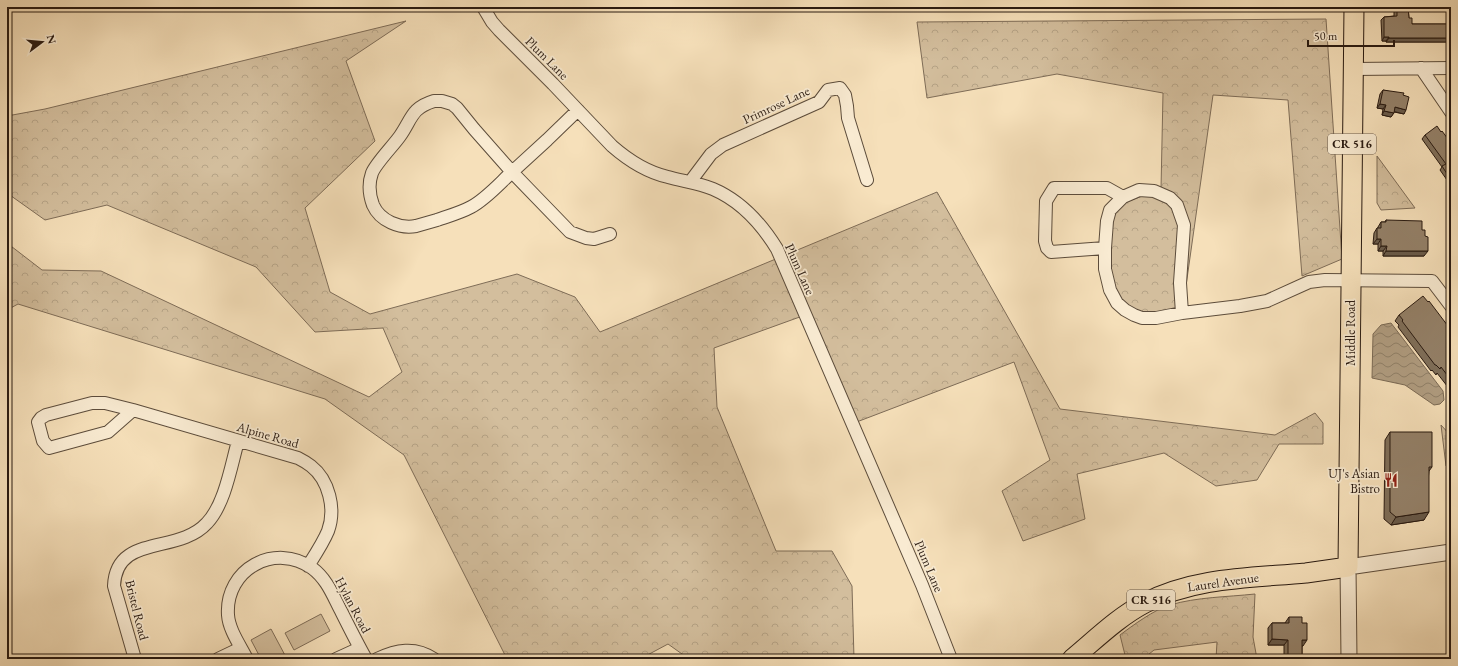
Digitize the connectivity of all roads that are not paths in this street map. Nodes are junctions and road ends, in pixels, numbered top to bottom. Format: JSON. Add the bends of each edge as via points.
{"nodes":[{"id":1,"x":483,"y":7,"type":"edge"},
{"id":2,"x":1354,"y":7,"type":"edge"},
{"id":3,"x":1421,"y":68,"type":"junction"},
{"id":4,"x":1451,"y":68,"type":"edge"},
{"id":5,"x":1354,"y":70,"type":"junction"},
{"id":6,"x":578,"y":110,"type":"junction"},
{"id":7,"x":1451,"y":112,"type":"edge"},
{"id":8,"x":512,"y":172,"type":"junction"},
{"id":9,"x":867,"y":180,"type":"dead end"},
{"id":10,"x":690,"y":182,"type":"junction"},
{"id":11,"x":1123,"y":197,"type":"junction"},
{"id":12,"x":610,"y":234,"type":"dead end"},
{"id":13,"x":1105,"y":248,"type":"junction"},
{"id":14,"x":1350,"y":280,"type":"junction"},
{"id":15,"x":1451,"y":306,"type":"edge"},
{"id":16,"x":1182,"y":313,"type":"junction"},
{"id":17,"x":133,"y":410,"type":"junction"},
{"id":18,"x":238,"y":441,"type":"junction"},
{"id":19,"x":1451,"y":552,"type":"edge"},
{"id":20,"x":308,"y":566,"type":"junction"},
{"id":21,"x":1348,"y":567,"type":"junction"},
{"id":22,"x":241,"y":648,"type":"junction"},
{"id":23,"x":360,"y":648,"type":"junction"},
{"id":24,"x":135,"y":659,"type":"edge"},
{"id":25,"x":218,"y":659,"type":"edge"},
{"id":26,"x":247,"y":659,"type":"edge"},
{"id":27,"x":336,"y":659,"type":"edge"},
{"id":28,"x":366,"y":659,"type":"edge"},
{"id":29,"x":377,"y":659,"type":"edge"},
{"id":30,"x":434,"y":659,"type":"edge"},
{"id":31,"x":951,"y":659,"type":"edge"},
{"id":32,"x":1072,"y":659,"type":"edge"},
{"id":33,"x":1349,"y":659,"type":"edge"}],
"edges":[{"from":1,"to":6,"type":"street","name":"Plum Lane","via":[[499,30]]},
{"from":2,"to":5,"type":"main road","name":"Middle Road","number":"CR 516"},
{"from":3,"to":4,"type":"street"},
{"from":3,"to":5,"type":"street"},
{"from":3,"to":7,"type":"street"},
{"from":5,"to":14,"type":"main road","name":"Middle Road","number":"CR 516"},
{"from":6,"to":8,"type":"street"},
{"from":6,"to":10,"type":"street","name":"Plum Lane","via":[[612,146],[631,161],[656,174]]},
{"from":8,"to":8,"type":"street","via":[[457,108],[452,104],[434,101],[418,108],[411,116],[373,171],[369,183],[370,198],[385,219],[405,227],[416,226],[472,207]]},
{"from":8,"to":12,"type":"street","via":[[570,232],[594,239]]},
{"from":9,"to":10,"type":"street","name":"Primrose Lane","via":[[848,118],[845,95],[840,88],[828,90],[819,102],[723,145],[711,154]]},
{"from":10,"to":31,"type":"street","name":"Plum Lane","via":[[711,188],[740,205],[760,224],[777,249],[922,585]]},
{"from":11,"to":13,"type":"street","via":[[1110,210]]},
{"from":11,"to":13,"type":"street","via":[[1107,188],[1054,188],[1046,201],[1045,241],[1051,252]]},
{"from":11,"to":16,"type":"street","via":[[1139,190],[1154,190],[1170,198],[1177,205],[1184,225],[1180,283]]},
{"from":13,"to":16,"type":"street","via":[[1108,284],[1117,303],[1125,310],[1142,318]]},
{"from":14,"to":15,"type":"street","via":[[1432,282]]},
{"from":14,"to":16,"type":"street","via":[[1309,282],[1267,301]]},
{"from":14,"to":21,"type":"main road","name":"Middle Road","number":"CR 516"},
{"from":17,"to":17,"type":"street","name":"Alpine Road","via":[[108,432],[49,448],[43,441],[38,422],[46,415],[92,403]]},
{"from":17,"to":18,"type":"street","name":"Alpine Road"},
{"from":18,"to":20,"type":"street","name":"Alpine Road","via":[[298,458],[312,466],[322,479],[329,493],[330,523],[328,532]]},
{"from":18,"to":24,"type":"street","name":"Bristel Road","via":[[221,503],[208,522],[185,538],[128,554],[117,568],[114,586]]},
{"from":19,"to":21,"type":"street"},
{"from":20,"to":22,"type":"street","name":"Hylan Road","via":[[294,559],[273,558],[251,566],[238,579],[230,596],[228,613]]},
{"from":20,"to":23,"type":"street","name":"Hylan Road","via":[[325,581]]},
{"from":21,"to":32,"type":"main road","name":"Laurel Avenue","number":"CR 516","via":[[1207,582],[1178,589],[1143,604],[1124,616]]},
{"from":21,"to":33,"type":"street","name":"Middle Road"},
{"from":22,"to":25,"type":"street"},
{"from":22,"to":26,"type":"street","name":"Hylan Road"},
{"from":23,"to":27,"type":"street"},
{"from":23,"to":28,"type":"street","name":"Hylan Road"},
{"from":29,"to":30,"type":"street","via":[[398,651],[410,650],[422,652]]}]}
